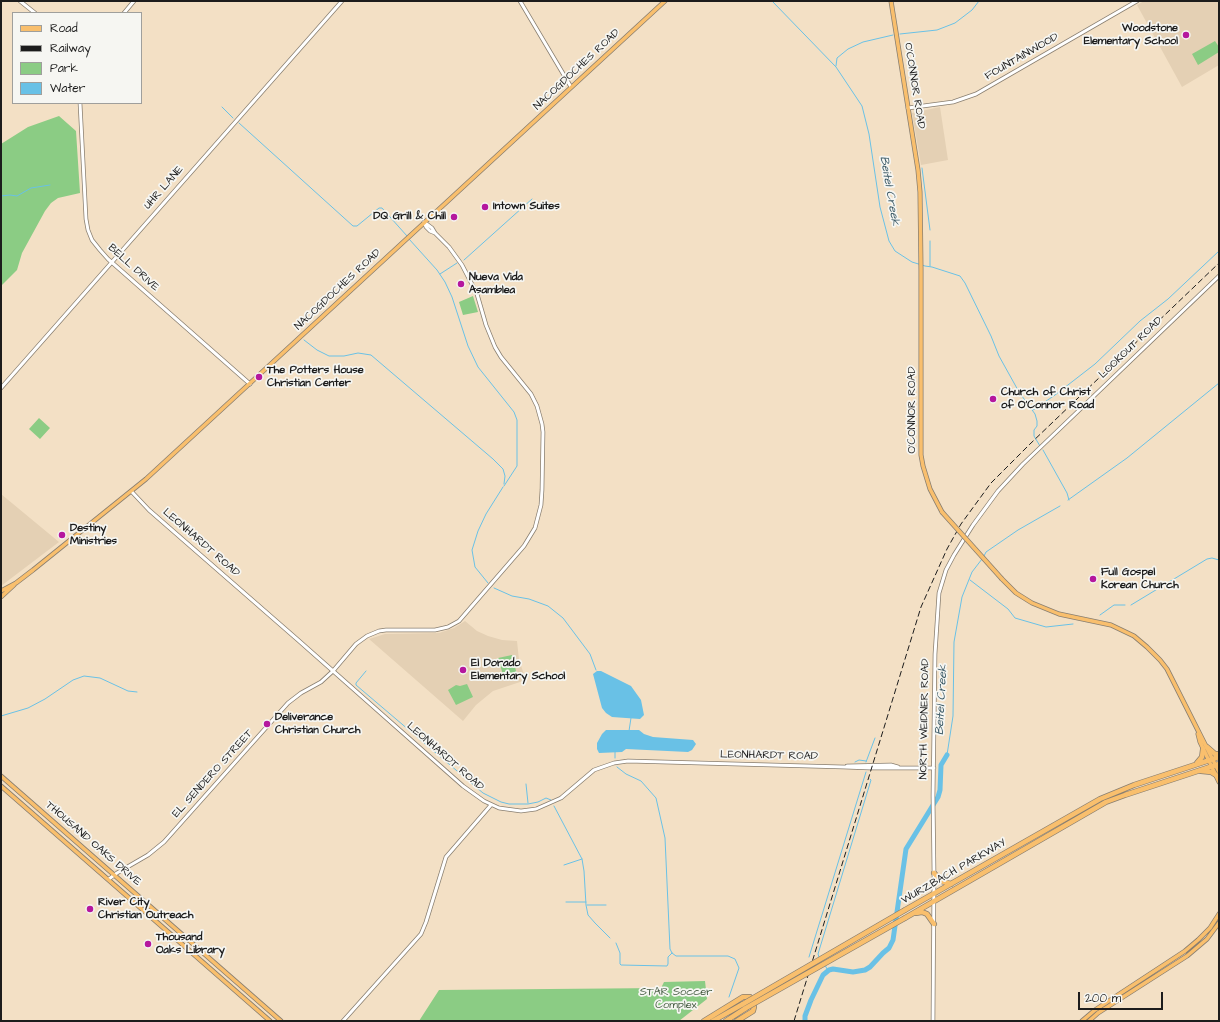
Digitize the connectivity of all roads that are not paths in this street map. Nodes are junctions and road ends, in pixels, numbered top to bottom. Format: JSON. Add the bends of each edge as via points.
{"nodes":[{"id":1,"x":20,"y":1,"type":"edge"},
{"id":2,"x":134,"y":1,"type":"edge"},
{"id":3,"x":342,"y":1,"type":"edge"},
{"id":4,"x":520,"y":1,"type":"edge"},
{"id":5,"x":665,"y":1,"type":"edge"},
{"id":6,"x":891,"y":1,"type":"edge"},
{"id":7,"x":1137,"y":1,"type":"edge"},
{"id":8,"x":34,"y":12,"type":"edge"},
{"id":9,"x":125,"y":12,"type":"edge"},
{"id":10,"x":572,"y":87,"type":"junction"},
{"id":11,"x":80,"y":104,"type":"edge"},
{"id":12,"x":908,"y":108,"type":"junction"},
{"id":13,"x":424,"y":222,"type":"junction"},
{"id":14,"x":112,"y":262,"type":"junction"},
{"id":15,"x":1219,"y":276,"type":"edge"},
{"id":16,"x":250,"y":384,"type":"junction"},
{"id":17,"x":1,"y":388,"type":"edge"},
{"id":18,"x":1038,"y":450,"type":"joint"},
{"id":19,"x":132,"y":492,"type":"junction"},
{"id":20,"x":16,"y":583,"type":"junction"},
{"id":21,"x":1,"y":591,"type":"edge"},
{"id":22,"x":1,"y":597,"type":"edge"},
{"id":23,"x":334,"y":670,"type":"junction"},
{"id":24,"x":1205,"y":748,"type":"junction"},
{"id":25,"x":1219,"y":756,"type":"edge"},
{"id":26,"x":1211,"y":760,"type":"junction"},
{"id":27,"x":1196,"y":764,"type":"junction"},
{"id":28,"x":1215,"y":765,"type":"edge"},
{"id":29,"x":934,"y":768,"type":"junction"},
{"id":30,"x":1197,"y":771,"type":"junction"},
{"id":31,"x":1217,"y":774,"type":"edge"},
{"id":32,"x":1,"y":776,"type":"edge"},
{"id":33,"x":1219,"y":782,"type":"edge"},
{"id":34,"x":1,"y":786,"type":"edge"},
{"id":35,"x":491,"y":805,"type":"junction"},
{"id":36,"x":934,"y":873,"type":"junction"},
{"id":37,"x":114,"y":874,"type":"junction"},
{"id":38,"x":109,"y":879,"type":"junction"},
{"id":39,"x":951,"y":884,"type":"junction"},
{"id":40,"x":934,"y":893,"type":"junction"},
{"id":41,"x":934,"y":901,"type":"junction"},
{"id":42,"x":914,"y":913,"type":"junction"},
{"id":43,"x":1219,"y":914,"type":"edge"},
{"id":44,"x":1219,"y":923,"type":"edge"},
{"id":45,"x":934,"y":924,"type":"junction"},
{"id":46,"x":270,"y":1021,"type":"edge"},
{"id":47,"x":281,"y":1021,"type":"edge"},
{"id":48,"x":343,"y":1021,"type":"edge"},
{"id":49,"x":704,"y":1021,"type":"edge"},
{"id":50,"x":713,"y":1021,"type":"edge"},
{"id":51,"x":726,"y":1021,"type":"edge"},
{"id":52,"x":737,"y":1021,"type":"edge"},
{"id":53,"x":933,"y":1021,"type":"edge"},
{"id":54,"x":1082,"y":1021,"type":"edge"},
{"id":55,"x":1089,"y":1021,"type":"edge"}],
"edges":[{"from":1,"to":8,"type":"street"},
{"from":2,"to":9,"type":"street"},
{"from":3,"to":14,"type":"street","name":"UHR LANE"},
{"from":4,"to":10,"type":"street"},
{"from":5,"to":10,"type":"main road","name":"NACOGDOCHES ROAD"},
{"from":6,"to":12,"type":"main road","name":"O'CONNOR ROAD"},
{"from":7,"to":12,"type":"street","name":"FOUNTAINWOOD","via":[[976,94],[953,102]]},
{"from":10,"to":13,"type":"main road","name":"NACOGDOCHES ROAD"},
{"from":11,"to":14,"type":"street","name":"BELL DRIVE","via":[[87,224],[94,242]]},
{"from":12,"to":24,"type":"main road","name":"O'CONNOR ROAD","bridge":true,"via":[[919,179],[921,456],[930,489],[942,512],[1009,587],[1024,598],[1050,611],[1124,630],[1154,653],[1167,670]]},
{"from":13,"to":16,"type":"main road","name":"NACOGDOCHES ROAD"},
{"from":13,"to":23,"type":"street","name":"EL SENDERO STREET","via":[[427,228],[449,247],[466,271],[477,294],[495,347],[531,394],[537,406],[543,432],[539,514],[527,542],[460,620],[448,627],[435,630],[386,630],[373,633],[356,644]]},
{"from":14,"to":16,"type":"street","name":"BELL DRIVE"},
{"from":14,"to":17,"type":"street","name":"UHR LANE"},
{"from":15,"to":18,"type":"street","name":"LOOKOUT ROAD"},
{"from":16,"to":19,"type":"main road","name":"NACOGDOCHES ROAD"},
{"from":18,"to":29,"type":"street","name":"NORTH WEIDNER ROAD","via":[[988,503],[954,555],[941,585],[935,647]]},
{"from":19,"to":20,"type":"main road","name":"NACOGDOCHES ROAD"},
{"from":19,"to":23,"type":"street","name":"LEONHARDT ROAD","via":[[156,516]]},
{"from":20,"to":21,"type":"main road","name":"NACOGDOCHES ROAD"},
{"from":20,"to":22,"type":"main road","name":"NACOGDOCHES ROAD"},
{"from":23,"to":35,"type":"street","name":"LEONHARDT ROAD","via":[[468,790]]},
{"from":23,"to":37,"type":"street","name":"EL SENDERO STREET","via":[[318,684],[288,703],[164,842],[148,855]]},
{"from":24,"to":25,"type":"highway"},
{"from":24,"to":26,"type":"main road","name":"O'CONNOR ROAD"},
{"from":24,"to":27,"type":"highway"},
{"from":25,"to":26,"type":"highway"},
{"from":26,"to":27,"type":"highway","name":"WURZBACH PARKWAY"},
{"from":26,"to":28,"type":"main road","name":"O'CONNOR ROAD"},
{"from":27,"to":39,"type":"highway","name":"WURZBACH PARKWAY","via":[[1100,799]]},
{"from":28,"to":30,"type":"highway","name":"WURZBACH PARKWAY"},
{"from":28,"to":31,"type":"main road","name":"O'CONNOR ROAD"},
{"from":29,"to":35,"type":"street","name":"LEONHARDT ROAD","via":[[623,761],[594,770],[561,798],[536,810],[514,811]]},
{"from":29,"to":36,"type":"street","name":"NORTH WEIDNER ROAD"},
{"from":30,"to":31,"type":"highway"},
{"from":30,"to":41,"type":"highway","name":"WURZBACH PARKWAY","via":[[1106,802]]},
{"from":31,"to":33,"type":"main road","name":"O'CONNOR ROAD"},
{"from":32,"to":37,"type":"main road","name":"THOUSAND OAKS DRIVE"},
{"from":34,"to":38,"type":"main road","name":"THOUSAND OAKS DRIVE"},
{"from":35,"to":48,"type":"street","via":[[448,854],[423,930]]},
{"from":36,"to":39,"type":"highway","via":[[941,880]]},
{"from":36,"to":40,"type":"street","name":"NORTH WEIDNER ROAD"},
{"from":37,"to":38,"type":"street","name":"EL SENDERO STREET"},
{"from":37,"to":47,"type":"main road","name":"THOUSAND OAKS DRIVE"},
{"from":38,"to":46,"type":"main road","name":"THOUSAND OAKS DRIVE"},
{"from":39,"to":40,"type":"highway","name":"WURZBACH PARKWAY"},
{"from":40,"to":41,"type":"street","name":"NORTH WEIDNER ROAD"},
{"from":40,"to":50,"type":"highway","name":"WURZBACH PARKWAY","bridge":true},
{"from":41,"to":42,"type":"highway","name":"WURZBACH PARKWAY"},
{"from":41,"to":45,"type":"street","name":"NORTH WEIDNER ROAD"},
{"from":42,"to":45,"type":"highway","via":[[927,914]]},
{"from":42,"to":51,"type":"highway","name":"WURZBACH PARKWAY","bridge":true},
{"from":43,"to":54,"type":"main road","via":[[1210,928],[1185,951]]},
{"from":44,"to":55,"type":"main road","via":[[1207,939],[1187,956]]},
{"from":45,"to":53,"type":"street","name":"NORTH WEIDNER ROAD"},
{"from":49,"to":52,"type":"highway","via":[[743,997],[750,997],[753,1011]]}]}
